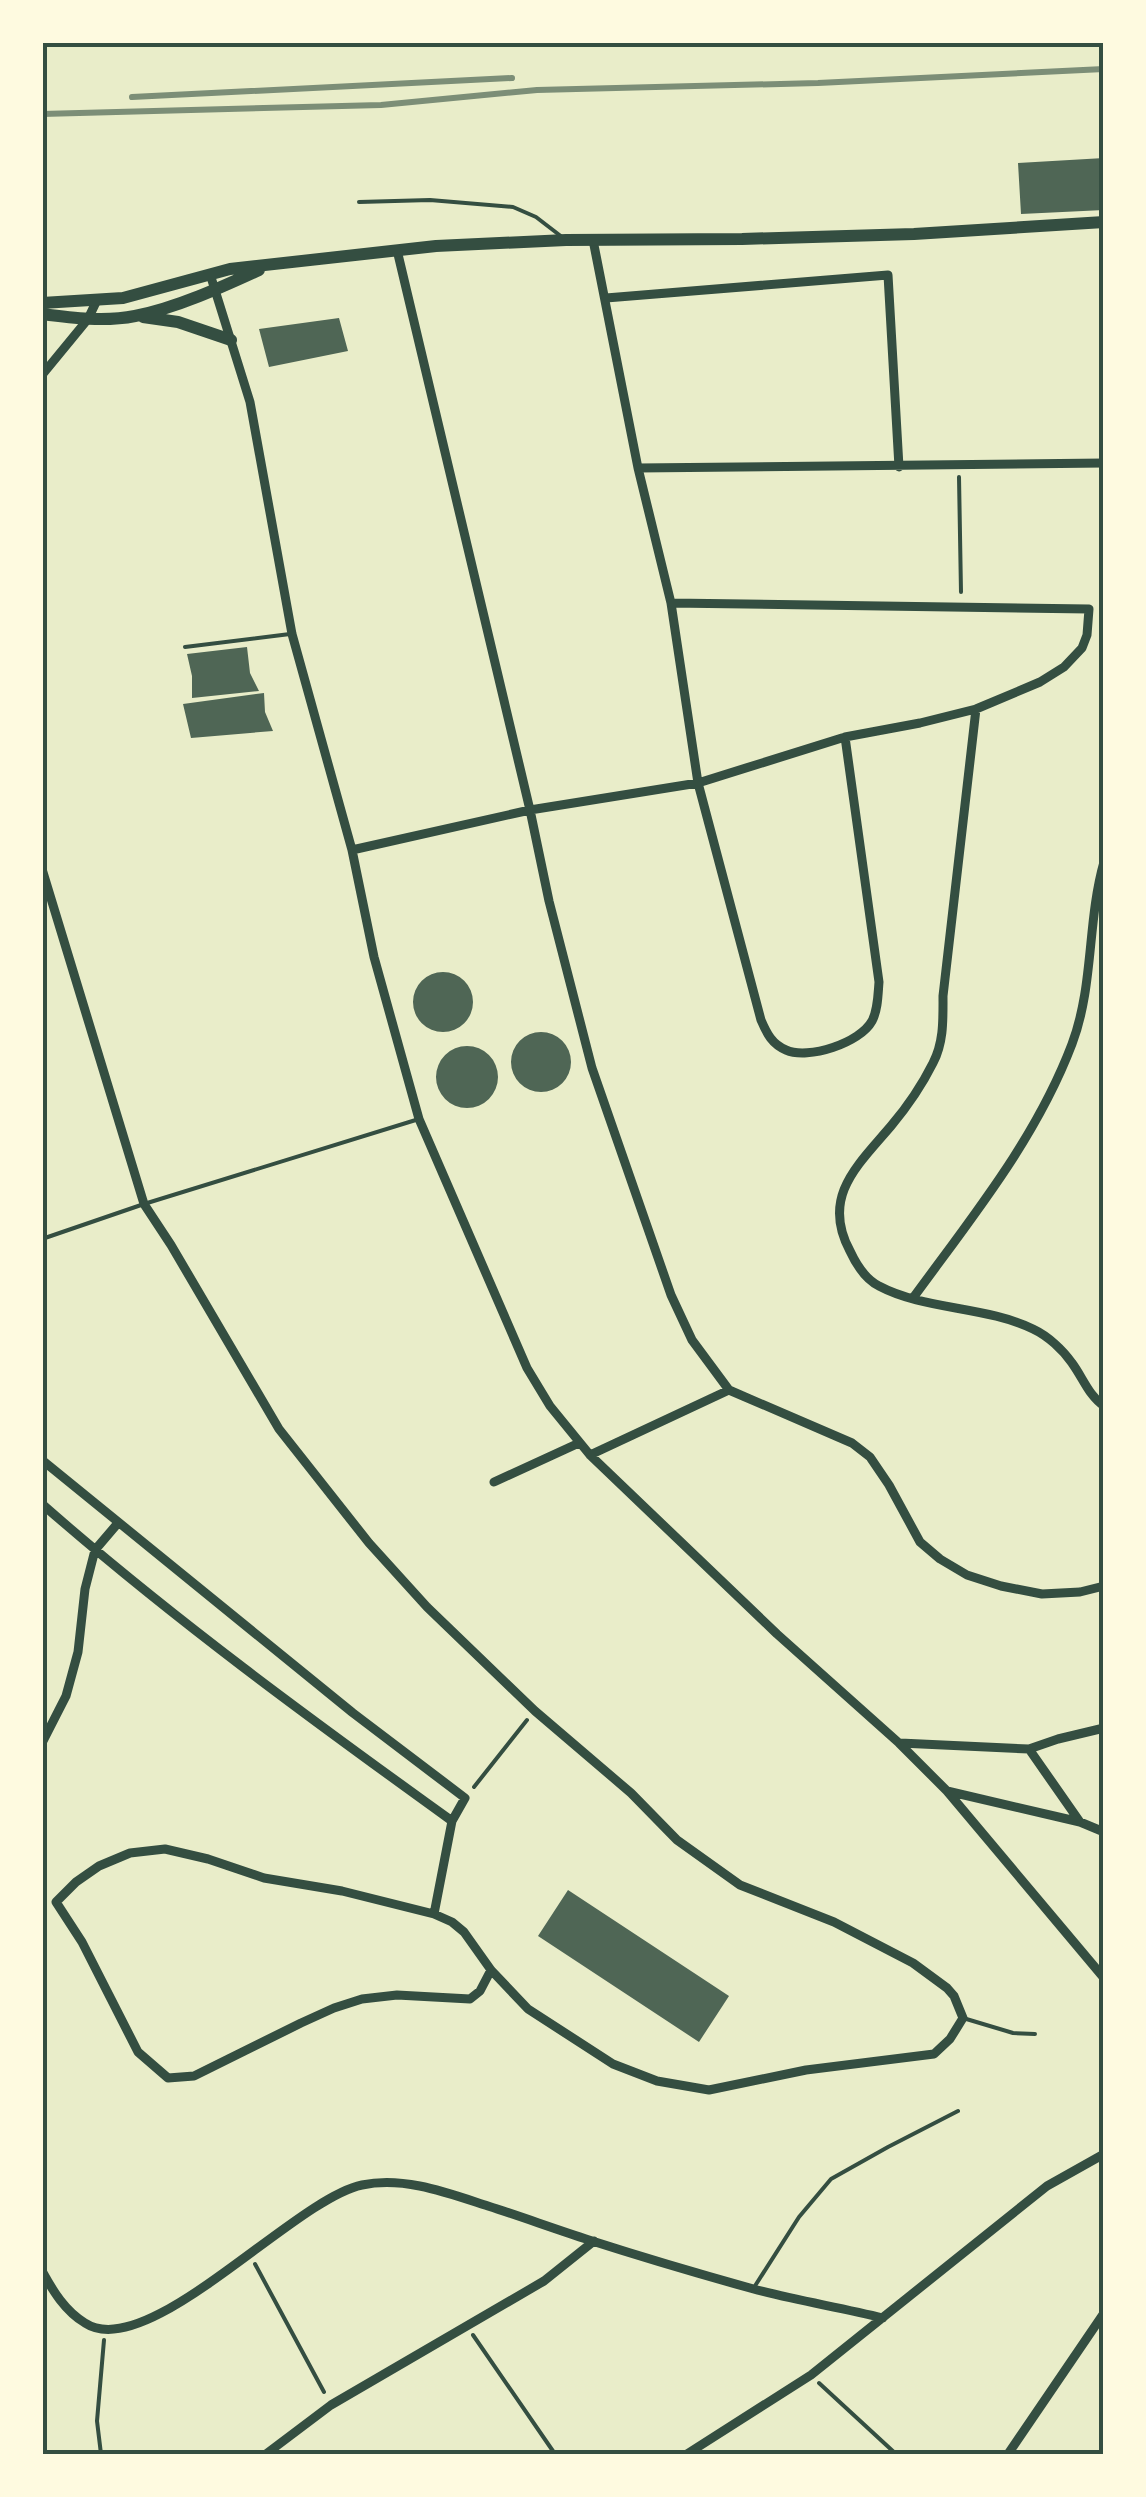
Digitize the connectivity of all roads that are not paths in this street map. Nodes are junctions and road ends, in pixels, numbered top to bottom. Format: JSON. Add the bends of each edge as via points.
{"nodes":[{"id":1,"x":359,"y":202,"type":"dead end"},
{"id":2,"x":1104,"y":222,"type":"edge"},
{"id":3,"x":566,"y":240,"type":"junction"},
{"id":4,"x":594,"y":240,"type":"junction"},
{"id":5,"x":397,"y":250,"type":"junction"},
{"id":6,"x":266,"y":266,"type":"junction"},
{"id":7,"x":210,"y":274,"type":"junction"},
{"id":8,"x":214,"y":291,"type":"junction"},
{"id":9,"x":606,"y":298,"type":"junction"},
{"id":10,"x":96,"y":300,"type":"junction"},
{"id":11,"x":42,"y":303,"type":"edge"},
{"id":12,"x":42,"y":314,"type":"edge"},
{"id":13,"x":136,"y":316,"type":"junction"},
{"id":14,"x":88,"y":320,"type":"junction"},
{"id":15,"x":230,"y":340,"type":"junction"},
{"id":16,"x":42,"y":374,"type":"edge"},
{"id":17,"x":1104,"y":463,"type":"edge"},
{"id":18,"x":899,"y":467,"type":"junction"},
{"id":19,"x":638,"y":468,"type":"junction"},
{"id":20,"x":670,"y":603,"type":"junction"},
{"id":21,"x":292,"y":634,"type":"junction"},
{"id":22,"x":186,"y":648,"type":"dead end"},
{"id":23,"x":976,"y":709,"type":"junction"},
{"id":24,"x":845,"y":737,"type":"junction"},
{"id":25,"x":698,"y":783,"type":"junction"},
{"id":26,"x":530,"y":810,"type":"junction"},
{"id":27,"x":352,"y":850,"type":"junction"},
{"id":28,"x":1104,"y":862,"type":"edge"},
{"id":29,"x":42,"y":869,"type":"edge"},
{"id":30,"x":419,"y":1118,"type":"junction"},
{"id":31,"x":144,"y":1204,"type":"junction"},
{"id":32,"x":42,"y":1239,"type":"edge"},
{"id":33,"x":914,"y":1298,"type":"junction"},
{"id":34,"x":730,"y":1390,"type":"junction"},
{"id":35,"x":1104,"y":1406,"type":"edge"},
{"id":36,"x":579,"y":1444,"type":"junction"},
{"id":37,"x":590,"y":1455,"type":"junction"},
{"id":38,"x":42,"y":1460,"type":"edge"},
{"id":39,"x":494,"y":1482,"type":"dead end"},
{"id":40,"x":42,"y":1504,"type":"edge"},
{"id":41,"x":118,"y":1524,"type":"junction"},
{"id":42,"x":94,"y":1550,"type":"junction"},
{"id":43,"x":1104,"y":1586,"type":"edge"},
{"id":44,"x":1104,"y":1728,"type":"edge"},
{"id":45,"x":42,"y":1743,"type":"edge"},
{"id":46,"x":899,"y":1743,"type":"junction"},
{"id":47,"x":1029,"y":1750,"type":"junction"},
{"id":48,"x":947,"y":1791,"type":"junction"},
{"id":49,"x":452,"y":1820,"type":"junction"},
{"id":50,"x":1080,"y":1822,"type":"junction"},
{"id":51,"x":1104,"y":1832,"type":"edge"},
{"id":52,"x":56,"y":1902,"type":"junction"},
{"id":53,"x":42,"y":1905,"type":"edge"},
{"id":54,"x":434,"y":1914,"type":"junction"},
{"id":55,"x":490,"y":1970,"type":"junction"},
{"id":56,"x":1104,"y":1978,"type":"edge"},
{"id":57,"x":963,"y":2018,"type":"junction"},
{"id":58,"x":1035,"y":2034,"type":"dead end"},
{"id":59,"x":958,"y":2111,"type":"dead end"},
{"id":60,"x":1104,"y":2154,"type":"edge"},
{"id":61,"x":594,"y":2242,"type":"junction"},
{"id":62,"x":42,"y":2271,"type":"edge"},
{"id":63,"x":753,"y":2288,"type":"junction"},
{"id":64,"x":1104,"y":2313,"type":"edge"},
{"id":65,"x":883,"y":2318,"type":"junction"},
{"id":66,"x":266,"y":2454,"type":"edge"},
{"id":67,"x":687,"y":2454,"type":"edge"},
{"id":68,"x":1008,"y":2454,"type":"edge"}],
"edges":[{"from":1,"to":3,"type":"lane","via":[[513,207]]},
{"from":2,"to":4,"type":"main road"},
{"from":3,"to":4,"type":"main road"},
{"from":3,"to":5,"type":"main road"},
{"from":4,"to":9,"type":"street"},
{"from":5,"to":6,"type":"main road"},
{"from":5,"to":26,"type":"street"},
{"from":6,"to":7,"type":"main road"},
{"from":6,"to":8,"type":"main road"},
{"from":7,"to":8,"type":"street"},
{"from":7,"to":10,"type":"main road"},
{"from":8,"to":13,"type":"main road"},
{"from":8,"to":15,"type":"street"},
{"from":9,"to":18,"type":"street","via":[[888,276]]},
{"from":9,"to":19,"type":"street"},
{"from":10,"to":11,"type":"main road"},
{"from":10,"to":14,"type":"street"},
{"from":12,"to":14,"type":"main road"},
{"from":13,"to":14,"type":"main road"},
{"from":13,"to":15,"type":"main road"},
{"from":14,"to":16,"type":"street"},
{"from":15,"to":21,"type":"street","via":[[250,402]]},
{"from":17,"to":18,"type":"street"},
{"from":18,"to":19,"type":"street"},
{"from":19,"to":20,"type":"street"},
{"from":20,"to":23,"type":"street","via":[[1089,609],[1082,648],[1064,666]]},
{"from":20,"to":25,"type":"street"},
{"from":21,"to":22,"type":"lane"},
{"from":21,"to":27,"type":"street"},
{"from":23,"to":24,"type":"street"},
{"from":23,"to":33,"type":"street","via":[[935,1060],[863,1156],[838,1204],[844,1239],[866,1276]]},
{"from":24,"to":25,"type":"street"},
{"from":24,"to":25,"type":"street","via":[[879,982],[871,1024],[841,1045],[790,1052],[767,1035]]},
{"from":25,"to":26,"type":"street"},
{"from":26,"to":27,"type":"street"},
{"from":26,"to":34,"type":"street","via":[[592,1068],[671,1295],[692,1340]]},
{"from":27,"to":30,"type":"street"},
{"from":28,"to":33,"type":"street","via":[[1072,1042],[1016,1155]]},
{"from":29,"to":31,"type":"street"},
{"from":30,"to":31,"type":"lane"},
{"from":30,"to":36,"type":"street","via":[[527,1368]]},
{"from":31,"to":32,"type":"lane"},
{"from":31,"to":57,"type":"street","via":[[279,1430],[426,1607],[677,1840],[740,1885],[913,1963],[947,1988]]},
{"from":33,"to":35,"type":"street","via":[[1032,1328],[1071,1361]]},
{"from":34,"to":37,"type":"street"},
{"from":34,"to":43,"type":"street","via":[[870,1457],[920,1542],[967,1575],[1042,1594]]},
{"from":36,"to":37,"type":"street"},
{"from":36,"to":39,"type":"street"},
{"from":37,"to":46,"type":"street"},
{"from":38,"to":41,"type":"street"},
{"from":40,"to":42,"type":"street"},
{"from":41,"to":42,"type":"street"},
{"from":41,"to":49,"type":"street","via":[[464,1798]]},
{"from":42,"to":45,"type":"street","via":[[78,1652],[66,1696]]},
{"from":42,"to":49,"type":"street"},
{"from":44,"to":47,"type":"street"},
{"from":46,"to":47,"type":"street"},
{"from":46,"to":48,"type":"street"},
{"from":47,"to":50,"type":"street"},
{"from":48,"to":50,"type":"street"},
{"from":48,"to":56,"type":"street"},
{"from":49,"to":54,"type":"street"},
{"from":50,"to":51,"type":"street"},
{"from":52,"to":53,"type":"street"},
{"from":52,"to":54,"type":"street","via":[[98,1866],[165,1849]]},
{"from":52,"to":55,"type":"street","via":[[138,2052],[168,2078],[194,2076],[362,2000],[397,1994],[470,1999]]},
{"from":54,"to":55,"type":"street","via":[[464,1932]]},
{"from":55,"to":57,"type":"street","via":[[528,2009],[613,2064],[708,2090],[934,2054]]},
{"from":57,"to":58,"type":"lane"},
{"from":59,"to":63,"type":"lane","via":[[831,2180],[798,2217]]},
{"from":60,"to":65,"type":"street","via":[[1046,2186]]},
{"from":61,"to":62,"type":"street","via":[[408,2184],[368,2184],[320,2203],[170,2310],[137,2324],[87,2326]]},
{"from":61,"to":63,"type":"street"},
{"from":61,"to":66,"type":"street","via":[[544,2281],[331,2405]]},
{"from":63,"to":65,"type":"street"},
{"from":64,"to":68,"type":"street"},
{"from":65,"to":67,"type":"street"}]}
